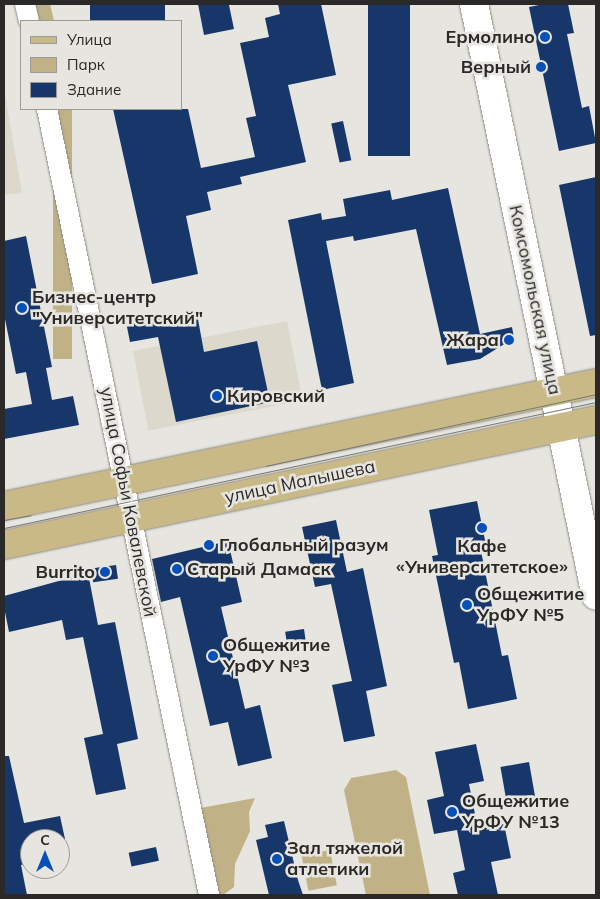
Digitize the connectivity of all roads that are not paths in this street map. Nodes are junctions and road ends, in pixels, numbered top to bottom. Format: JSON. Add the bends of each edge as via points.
{"nodes":[{"id":1,"x":25,"y":4,"type":"edge"},
{"id":2,"x":474,"y":4,"type":"edge"},
{"id":3,"x":29,"y":20,"type":"edge"},
{"id":4,"x":47,"y":110,"type":"edge"},
{"id":5,"x":596,"y":383,"type":"edge"},
{"id":6,"x":554,"y":392,"type":"junction"},
{"id":7,"x":596,"y":420,"type":"edge"},
{"id":8,"x":562,"y":428,"type":"junction"},
{"id":9,"x":125,"y":481,"type":"junction"},
{"id":10,"x":4,"y":506,"type":"edge"},
{"id":11,"x":132,"y":517,"type":"junction"},
{"id":12,"x":4,"y":545,"type":"edge"},
{"id":13,"x":596,"y":596,"type":"edge"},
{"id":14,"x":209,"y":895,"type":"edge"}],
"edges":[{"from":1,"to":3,"type":"street"},
{"from":2,"to":6,"type":"main road","name":"Комсомольская улица"},
{"from":4,"to":9,"type":"street","name":"улица Софьи Ковалевской"},
{"from":5,"to":6,"type":"main road","name":"улица Малышева"},
{"from":6,"to":8,"type":"main road","name":"Комсомольская улица"},
{"from":6,"to":9,"type":"main road","name":"улица Малышева"},
{"from":7,"to":8,"type":"main road","name":"улица Малышева"},
{"from":8,"to":11,"type":"main road","name":"улица Малышева"},
{"from":8,"to":13,"type":"main road","name":"Комсомольская улица"},
{"from":9,"to":10,"type":"main road","name":"улица Малышева"},
{"from":9,"to":11,"type":"street","name":"улица Софьи Ковалевской"},
{"from":11,"to":12,"type":"main road","name":"улица Малышева"},
{"from":11,"to":14,"type":"street","name":"улица Софьи Ковалевской"}]}
